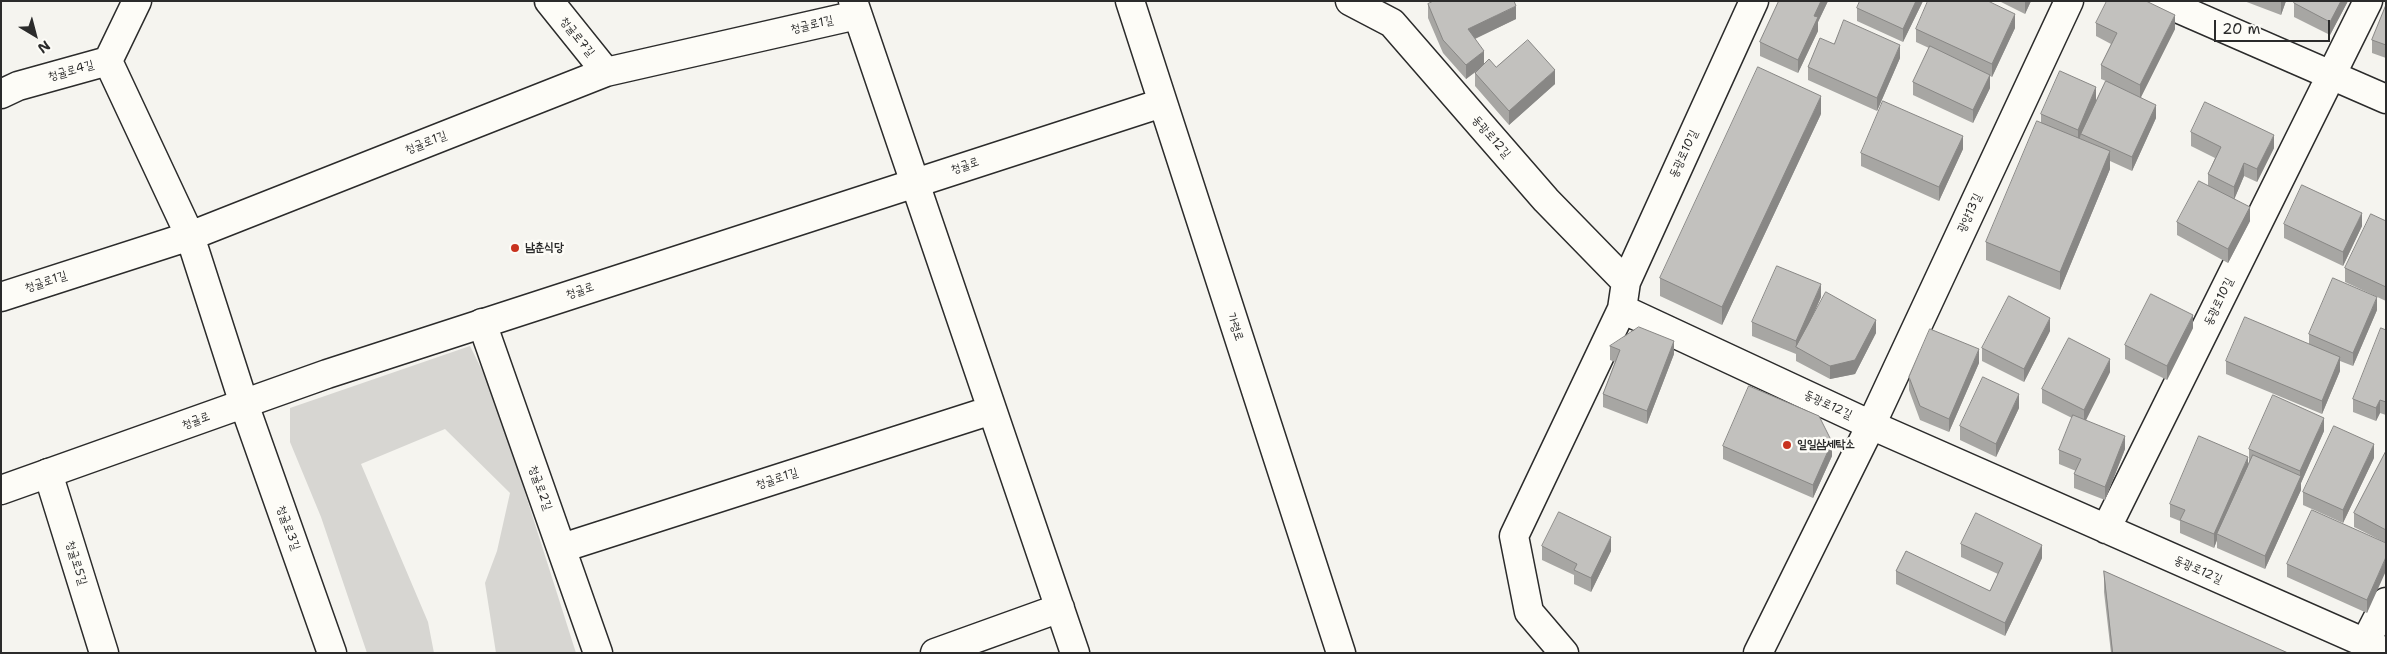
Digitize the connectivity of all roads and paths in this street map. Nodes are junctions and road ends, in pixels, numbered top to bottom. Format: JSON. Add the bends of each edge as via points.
{"nodes":[{"id":1,"x":137,"y":1,"type":"edge"},
{"id":2,"x":549,"y":1,"type":"edge"},
{"id":3,"x":1130,"y":1,"type":"edge"},
{"id":4,"x":1350,"y":1,"type":"edge"},
{"id":5,"x":1754,"y":1,"type":"edge"},
{"id":6,"x":2069,"y":1,"type":"edge"},
{"id":7,"x":2161,"y":1,"type":"edge"},
{"id":8,"x":2368,"y":1,"type":"edge"},
{"id":9,"x":855,"y":8,"type":"edge"},
{"id":10,"x":1397,"y":12,"type":"edge"},
{"id":11,"x":108,"y":61,"type":"junction"},
{"id":12,"x":606,"y":72,"type":"junction"},
{"id":13,"x":2332,"y":75,"type":"junction"},
{"id":14,"x":1,"y":94,"type":"edge"},
{"id":15,"x":2386,"y":99,"type":"edge"},
{"id":16,"x":1162,"y":103,"type":"junction"},
{"id":17,"x":915,"y":182,"type":"junction"},
{"id":18,"x":190,"y":236,"type":"junction"},
{"id":19,"x":1626,"y":282,"type":"junction"},
{"id":20,"x":1,"y":297,"type":"edge"},
{"id":21,"x":1622,"y":309,"type":"junction"},
{"id":22,"x":482,"y":323,"type":"junction"},
{"id":23,"x":244,"y":404,"type":"junction"},
{"id":24,"x":992,"y":410,"type":"junction"},
{"id":25,"x":1871,"y":425,"type":"junction"},
{"id":26,"x":48,"y":473,"type":"junction"},
{"id":27,"x":1,"y":490,"type":"edge"},
{"id":28,"x":2106,"y":529,"type":"junction"},
{"id":29,"x":562,"y":548,"type":"junction"},
{"id":30,"x":2386,"y":602,"type":"edge"},
{"id":31,"x":1060,"y":608,"type":"junction"},
{"id":32,"x":2376,"y":648,"type":"edge"},
{"id":33,"x":104,"y":653,"type":"edge"},
{"id":34,"x":332,"y":653,"type":"edge"},
{"id":35,"x":598,"y":653,"type":"edge"},
{"id":36,"x":935,"y":653,"type":"edge"},
{"id":37,"x":1075,"y":653,"type":"edge"},
{"id":38,"x":1341,"y":653,"type":"edge"},
{"id":39,"x":1564,"y":653,"type":"edge"},
{"id":40,"x":1758,"y":653,"type":"edge"}],
"edges":[{"from":1,"to":11,"type":"street","name":"청귤로4길"},
{"from":2,"to":12,"type":"street","name":"청귤로7길"},
{"from":3,"to":16,"type":"street","name":"가령로"},
{"from":4,"to":10,"type":"street","name":"동광로12길"},
{"from":5,"to":19,"type":"street","name":"동광로10길"},
{"from":6,"to":25,"type":"street","name":"광양13길"},
{"from":7,"to":13,"type":"street"},
{"from":8,"to":13,"type":"street","name":"동광로10길"},
{"from":9,"to":12,"type":"street","name":"청귤로1길"},
{"from":9,"to":17,"type":"street","name":"청귤로1길"},
{"from":10,"to":19,"type":"street","name":"동광로12길","via":[[1546,200]]},
{"from":11,"to":14,"type":"street","name":"청귤로4길","via":[[18,86]]},
{"from":11,"to":18,"type":"street","name":"청귤로3길"},
{"from":12,"to":18,"type":"street","name":"청귤로1길"},
{"from":13,"to":15,"type":"street"},
{"from":13,"to":28,"type":"street","name":"동광로10길"},
{"from":16,"to":17,"type":"street","name":"청귤로"},
{"from":16,"to":38,"type":"street","name":"가령로"},
{"from":17,"to":22,"type":"street","name":"청귤로"},
{"from":17,"to":24,"type":"street","name":"청귤로1길"},
{"from":18,"to":20,"type":"street","name":"청귤로1길"},
{"from":18,"to":23,"type":"street","name":"청귤로3길"},
{"from":19,"to":21,"type":"street","name":"동광로10길"},
{"from":21,"to":25,"type":"street","name":"동광로12길"},
{"from":21,"to":39,"type":"street","via":[[1514,536],[1529,612]]},
{"from":22,"to":23,"type":"street","name":"청귤로"},
{"from":22,"to":29,"type":"street","name":"청귤로2길"},
{"from":23,"to":26,"type":"street","name":"청귤로"},
{"from":23,"to":34,"type":"street","name":"청귤로3길"},
{"from":24,"to":29,"type":"street","name":"청귤로1길"},
{"from":24,"to":31,"type":"street","name":"청귤로1길"},
{"from":25,"to":28,"type":"street","name":"동광로12길"},
{"from":25,"to":40,"type":"street","name":"광양13길"},
{"from":26,"to":27,"type":"street","name":"청귤로"},
{"from":26,"to":33,"type":"street","name":"청귤로5길"},
{"from":28,"to":32,"type":"street","name":"동광로12길"},
{"from":29,"to":35,"type":"street","name":"청귤로2길"},
{"from":30,"to":32,"type":"street"},
{"from":31,"to":36,"type":"street"},
{"from":31,"to":37,"type":"street","name":"청귤로1길"}]}
